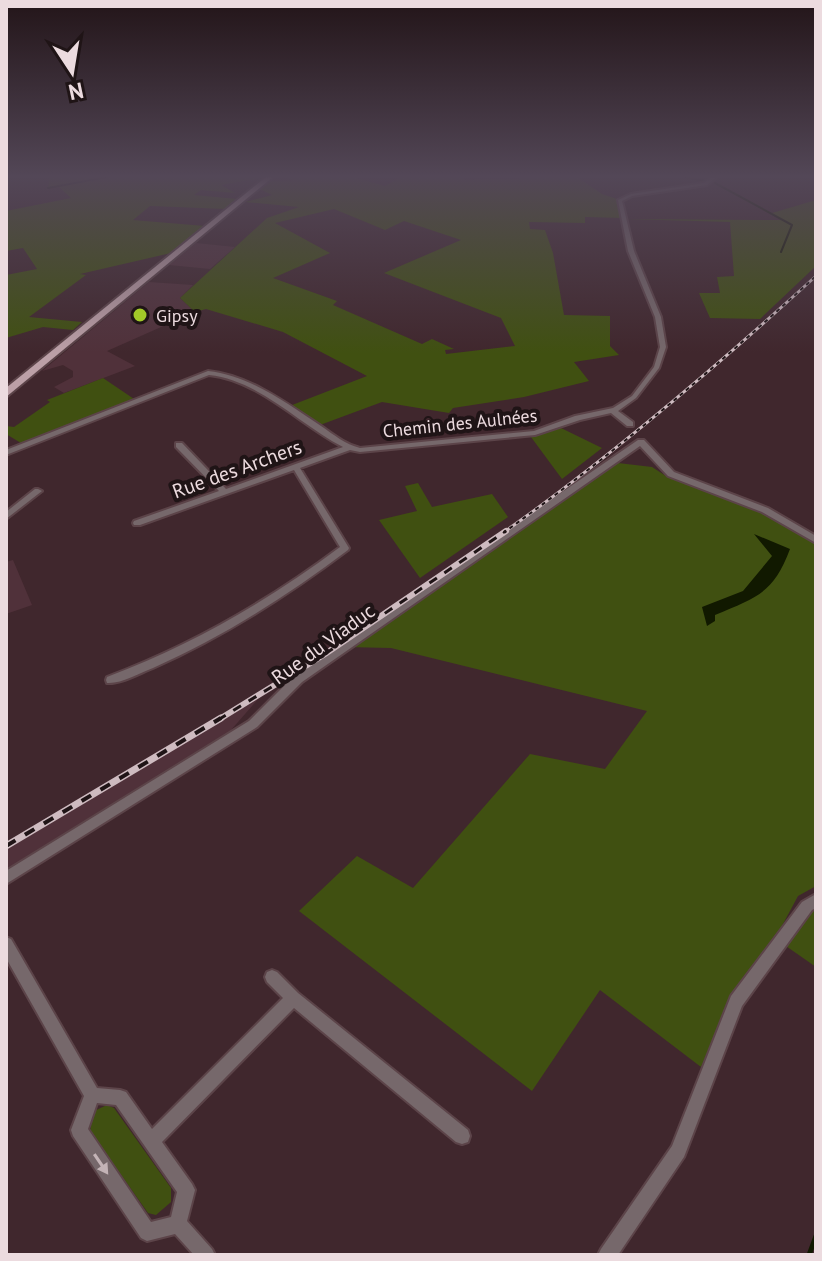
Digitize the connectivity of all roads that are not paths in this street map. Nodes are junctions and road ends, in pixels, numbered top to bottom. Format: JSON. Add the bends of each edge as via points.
{"nodes":[{"id":1,"x":198,"y":236,"type":"edge"},
{"id":2,"x":628,"y":236,"type":"edge"},
{"id":3,"x":6,"y":394,"type":"edge"},
{"id":4,"x":613,"y":411,"type":"junction"},
{"id":5,"x":630,"y":424,"type":"dead end"},
{"id":6,"x":179,"y":445,"type":"dead end"},
{"id":7,"x":349,"y":448,"type":"junction"},
{"id":8,"x":6,"y":453,"type":"edge"},
{"id":9,"x":296,"y":467,"type":"junction"},
{"id":10,"x":38,"y":491,"type":"dead end"},
{"id":11,"x":225,"y":493,"type":"junction"},
{"id":12,"x":6,"y":516,"type":"edge"},
{"id":13,"x":137,"y":523,"type":"dead end"},
{"id":14,"x":816,"y":540,"type":"edge"},
{"id":15,"x":111,"y":680,"type":"dead end"},
{"id":16,"x":6,"y":878,"type":"edge"},
{"id":17,"x":816,"y":900,"type":"edge"},
{"id":18,"x":6,"y":944,"type":"edge"},
{"id":19,"x":272,"y":977,"type":"dead end"},
{"id":20,"x":293,"y":998,"type":"junction"},
{"id":21,"x":92,"y":1095,"type":"junction"},
{"id":22,"x":462,"y":1136,"type":"dead end"},
{"id":23,"x":152,"y":1140,"type":"junction"},
{"id":24,"x":178,"y":1224,"type":"junction"},
{"id":25,"x":206,"y":1255,"type":"edge"},
{"id":26,"x":607,"y":1255,"type":"edge"}],
"edges":[{"from":1,"to":3,"type":"main road"},
{"from":2,"to":4,"type":"street","name":"Chemin des Aulnées","via":[[658,317],[663,347],[642,388]]},
{"from":4,"to":5,"type":"street"},
{"from":4,"to":7,"type":"street","name":"Chemin des Aulnées","via":[[529,434]]},
{"from":6,"to":11,"type":"street"},
{"from":7,"to":8,"type":"street","via":[[229,375],[214,372]]},
{"from":7,"to":9,"type":"street","name":"Rue des Archers"},
{"from":9,"to":11,"type":"street","name":"Rue des Archers"},
{"from":9,"to":15,"type":"street","via":[[345,548],[295,587],[156,665]]},
{"from":10,"to":12,"type":"street"},
{"from":11,"to":13,"type":"street","name":"Rue des Archers"},
{"from":14,"to":16,"type":"street","name":"Rue du Viaduc","via":[[765,510],[671,474],[641,442],[298,679],[253,724]]},
{"from":17,"to":26,"type":"street","via":[[736,1001],[678,1151]]},
{"from":18,"to":21,"type":"street"},
{"from":19,"to":20,"type":"street"},
{"from":20,"to":22,"type":"street"},
{"from":20,"to":23,"type":"street"},
{"from":21,"to":23,"type":"street","via":[[120,1098]]},
{"from":21,"to":24,"type":"street","one_way":true,"via":[[79,1130],[87,1143],[147,1232]]},
{"from":23,"to":24,"type":"street","via":[[186,1190]]},
{"from":24,"to":25,"type":"street"}]}
